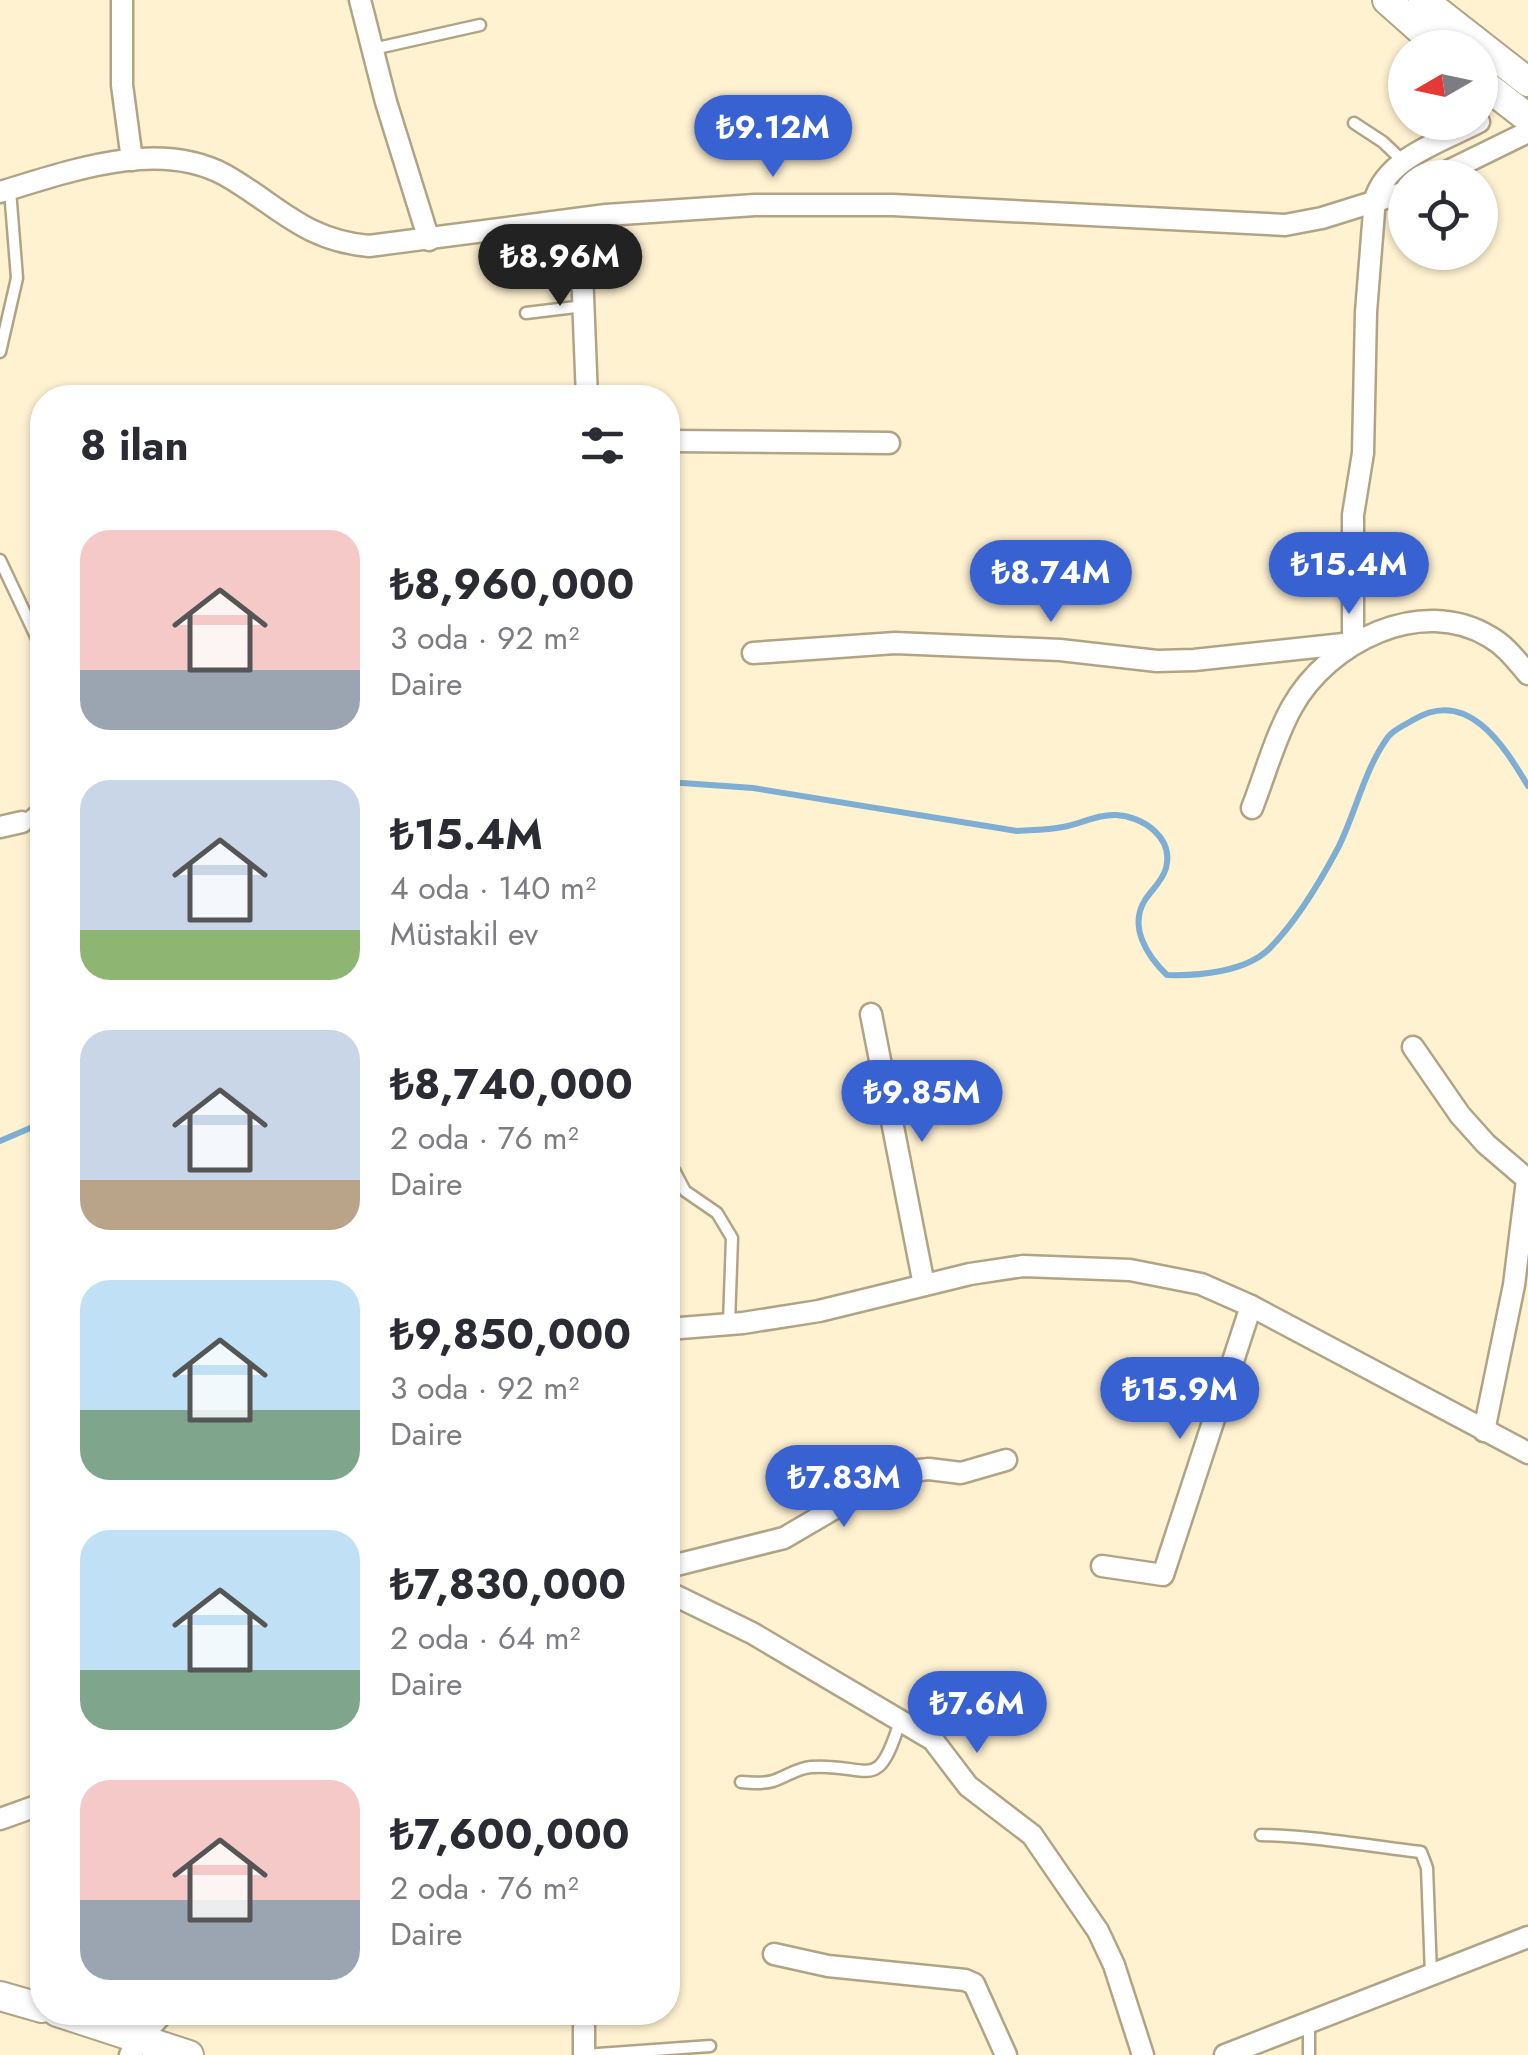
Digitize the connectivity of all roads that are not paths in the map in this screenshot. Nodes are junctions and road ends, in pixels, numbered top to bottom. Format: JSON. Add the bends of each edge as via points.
{"nodes":[{"id":1,"x":122,"y":0,"type":"edge"},
{"id":2,"x":360,"y":0,"type":"edge"},
{"id":3,"x":1387,"y":0,"type":"edge"},
{"id":4,"x":1423,"y":0,"type":"edge"},
{"id":5,"x":480,"y":25,"type":"dead end"},
{"id":6,"x":1421,"y":30,"type":"edge"},
{"id":7,"x":373,"y":50,"type":"junction"},
{"id":8,"x":1526,"y":81,"type":"edge"},
{"id":9,"x":1517,"y":110,"type":"edge"},
{"id":10,"x":1354,"y":123,"type":"dead end"},
{"id":11,"x":1528,"y":132,"type":"edge"},
{"id":12,"x":1446,"y":140,"type":"edge"},
{"id":13,"x":132,"y":160,"type":"junction"},
{"id":14,"x":1402,"y":160,"type":"edge"},
{"id":15,"x":1408,"y":160,"type":"edge"},
{"id":16,"x":1471,"y":160,"type":"edge"},
{"id":17,"x":1388,"y":176,"type":"edge"},
{"id":18,"x":5,"y":191,"type":"edge"},
{"id":19,"x":1388,"y":196,"type":"edge"},
{"id":20,"x":1375,"y":199,"type":"junction"},
{"id":21,"x":580,"y":219,"type":"junction"},
{"id":22,"x":429,"y":240,"type":"junction"},
{"id":23,"x":585,"y":306,"type":"junction"},
{"id":24,"x":526,"y":313,"type":"dead end"},
{"id":25,"x":0,"y":352,"type":"edge"},
{"id":26,"x":587,"y":385,"type":"edge"},
{"id":27,"x":680,"y":441,"type":"edge"},
{"id":28,"x":889,"y":443,"type":"dead end"},
{"id":29,"x":0,"y":560,"type":"edge"},
{"id":30,"x":30,"y":624,"type":"edge"},
{"id":31,"x":1353,"y":643,"type":"junction"},
{"id":32,"x":753,"y":652,"type":"dead end"},
{"id":33,"x":1528,"y":674,"type":"edge"},
{"id":34,"x":1252,"y":808,"type":"dead end"},
{"id":35,"x":30,"y":816,"type":"edge"},
{"id":36,"x":22,"y":822,"type":"joint"},
{"id":37,"x":0,"y":827,"type":"edge"},
{"id":38,"x":871,"y":1014,"type":"dead end"},
{"id":39,"x":1413,"y":1047,"type":"dead end"},
{"id":40,"x":1527,"y":1180,"type":"edge"},
{"id":41,"x":680,"y":1182,"type":"edge"},
{"id":42,"x":924,"y":1285,"type":"junction"},
{"id":43,"x":1250,"y":1306,"type":"junction"},
{"id":44,"x":729,"y":1324,"type":"junction"},
{"id":45,"x":680,"y":1328,"type":"edge"},
{"id":46,"x":1484,"y":1431,"type":"junction"},
{"id":47,"x":1528,"y":1453,"type":"edge"},
{"id":48,"x":1006,"y":1460,"type":"dead end"},
{"id":49,"x":680,"y":1564,"type":"edge"},
{"id":50,"x":1102,"y":1566,"type":"dead end"},
{"id":51,"x":680,"y":1598,"type":"edge"},
{"id":52,"x":900,"y":1721,"type":"junction"},
{"id":53,"x":741,"y":1782,"type":"dead end"},
{"id":54,"x":30,"y":1808,"type":"edge"},
{"id":55,"x":0,"y":1819,"type":"edge"},
{"id":56,"x":1261,"y":1835,"type":"dead end"},
{"id":57,"x":1528,"y":1937,"type":"edge"},
{"id":58,"x":774,"y":1954,"type":"dead end"},
{"id":59,"x":1431,"y":1975,"type":"junction"},
{"id":60,"x":0,"y":1996,"type":"edge"},
{"id":61,"x":30,"y":2005,"type":"edge"},
{"id":62,"x":1309,"y":2022,"type":"junction"},
{"id":63,"x":87,"y":2025,"type":"edge"},
{"id":64,"x":153,"y":2025,"type":"edge"},
{"id":65,"x":584,"y":2025,"type":"edge"},
{"id":66,"x":136,"y":2046,"type":"edge"},
{"id":67,"x":710,"y":2046,"type":"dead end"},
{"id":68,"x":189,"y":2055,"type":"edge"},
{"id":69,"x":584,"y":2055,"type":"edge"},
{"id":70,"x":1006,"y":2055,"type":"edge"},
{"id":71,"x":1143,"y":2055,"type":"edge"},
{"id":72,"x":1225,"y":2055,"type":"edge"},
{"id":73,"x":1309,"y":2055,"type":"edge"}],
"edges":[{"from":1,"to":13,"type":"street","via":[[122,85]]},
{"from":2,"to":7,"type":"street"},
{"from":3,"to":6,"type":"street"},
{"from":4,"to":8,"type":"street"},
{"from":5,"to":7,"type":"lane"},
{"from":7,"to":22,"type":"street"},
{"from":8,"to":9,"type":"street"},
{"from":10,"to":14,"type":"lane"},
{"from":11,"to":16,"type":"street"},
{"from":12,"to":15,"type":"street"},
{"from":13,"to":18,"type":"street"},
{"from":13,"to":22,"type":"street","via":[[156,158],[223,174],[280,214],[339,243]]},
{"from":17,"to":20,"type":"street"},
{"from":18,"to":25,"type":"lane","via":[[17,278]]},
{"from":19,"to":20,"type":"street"},
{"from":20,"to":21,"type":"street","via":[[1285,225],[893,205],[701,206]]},
{"from":20,"to":31,"type":"street","via":[[1363,454],[1353,515]]},
{"from":21,"to":22,"type":"street"},
{"from":21,"to":23,"type":"street"},
{"from":23,"to":24,"type":"lane"},
{"from":23,"to":26,"type":"street"},
{"from":27,"to":28,"type":"street"},
{"from":29,"to":30,"type":"lane"},
{"from":31,"to":32,"type":"street","via":[[1158,661],[895,642]]},
{"from":31,"to":33,"type":"street","via":[[1420,622],[1456,624],[1486,634]]},
{"from":31,"to":34,"type":"street","via":[[1292,706]]},
{"from":35,"to":36,"type":"lane"},
{"from":36,"to":37,"type":"street"},
{"from":38,"to":42,"type":"street"},
{"from":39,"to":40,"type":"street","via":[[1460,1114]]},
{"from":40,"to":46,"type":"street"},
{"from":41,"to":44,"type":"lane","via":[[717,1214],[732,1238]]},
{"from":42,"to":43,"type":"street","via":[[1023,1266],[1076,1266],[1175,1278]]},
{"from":42,"to":44,"type":"street"},
{"from":43,"to":46,"type":"street"},
{"from":43,"to":50,"type":"street","via":[[1162,1575]]},
{"from":44,"to":45,"type":"street"},
{"from":46,"to":47,"type":"street"},
{"from":48,"to":49,"type":"street","via":[[961,1474],[911,1471],[784,1538]]},
{"from":51,"to":52,"type":"street"},
{"from":52,"to":53,"type":"lane","via":[[890,1754],[872,1771],[813,1767],[771,1782]]},
{"from":52,"to":71,"type":"street","via":[[933,1740],[968,1786],[1046,1852],[1114,1965]]},
{"from":54,"to":55,"type":"street"},
{"from":56,"to":59,"type":"lane","via":[[1421,1852]]},
{"from":57,"to":59,"type":"street"},
{"from":58,"to":70,"type":"street","via":[[965,1980],[974,1984]]},
{"from":59,"to":62,"type":"street"},
{"from":60,"to":61,"type":"street"},
{"from":62,"to":72,"type":"street"},
{"from":62,"to":73,"type":"lane"},
{"from":63,"to":66,"type":"street"},
{"from":64,"to":66,"type":"street"},
{"from":65,"to":69,"type":"street"},
{"from":66,"to":68,"type":"street"},
{"from":67,"to":69,"type":"lane"}]}
